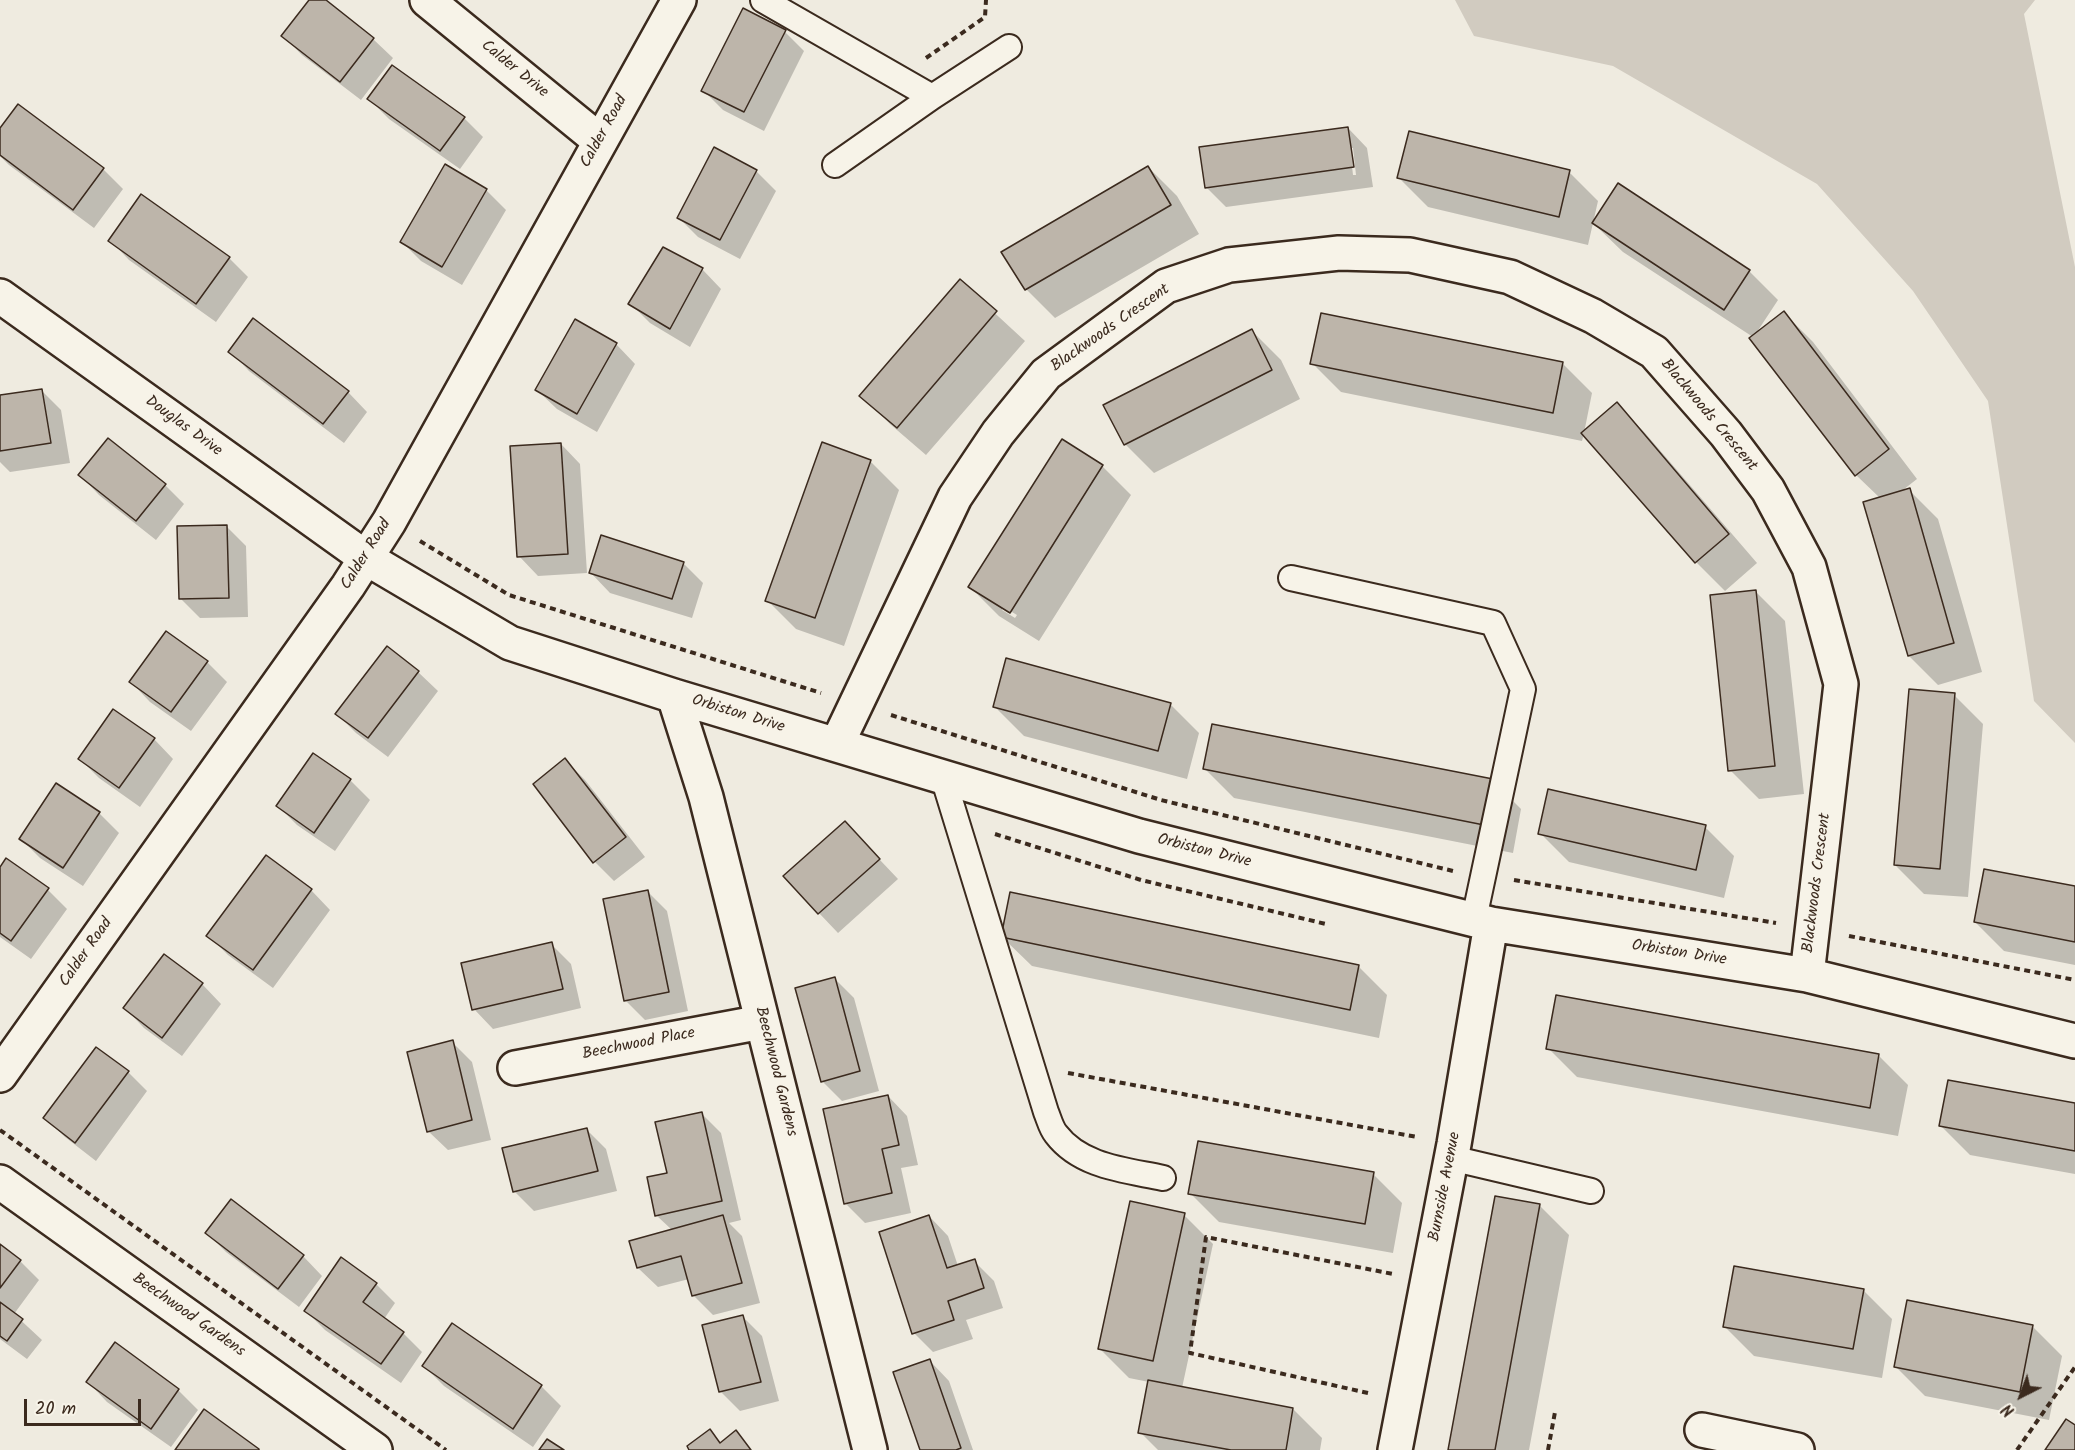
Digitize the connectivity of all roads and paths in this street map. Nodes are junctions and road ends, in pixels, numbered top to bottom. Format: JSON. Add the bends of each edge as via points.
{"nodes":[{"id":1,"x":427,"y":0,"type":"edge"},
{"id":2,"x":679,"y":0,"type":"edge"},
{"id":3,"x":764,"y":0,"type":"edge"},
{"id":4,"x":986,"y":0,"type":"edge"},
{"id":5,"x":1009,"y":47,"type":"dead end"},
{"id":6,"x":898,"y":77,"type":"junction"},
{"id":7,"x":932,"y":96,"type":"junction"},
{"id":8,"x":600,"y":141,"type":"junction"},
{"id":9,"x":835,"y":165,"type":"dead end"},
{"id":10,"x":0,"y":296,"type":"edge"},
{"id":11,"x":389,"y":522,"type":"junction"},
{"id":12,"x":366,"y":558,"type":"junction"},
{"id":13,"x":1291,"y":578,"type":"dead end"},
{"id":14,"x":674,"y":696,"type":"junction"},
{"id":15,"x":856,"y":704,"type":"junction"},
{"id":16,"x":837,"y":744,"type":"junction"},
{"id":17,"x":943,"y":777,"type":"junction"},
{"id":18,"x":1483,"y":879,"type":"junction"},
{"id":19,"x":1483,"y":921,"type":"junction"},
{"id":20,"x":1807,"y":975,"type":"junction"},
{"id":21,"x":762,"y":1022,"type":"junction"},
{"id":22,"x":2075,"y":1041,"type":"edge"},
{"id":23,"x":1032,"y":1065,"type":"junction"},
{"id":24,"x":515,"y":1068,"type":"dead end"},
{"id":25,"x":0,"y":1075,"type":"edge"},
{"id":26,"x":0,"y":1130,"type":"edge"},
{"id":27,"x":1453,"y":1151,"type":"junction"},
{"id":28,"x":1163,"y":1178,"type":"dead end"},
{"id":29,"x":0,"y":1182,"type":"edge"},
{"id":30,"x":1591,"y":1191,"type":"dead end"},
{"id":31,"x":1428,"y":1281,"type":"junction"},
{"id":32,"x":2075,"y":1367,"type":"edge"},
{"id":33,"x":1404,"y":1401,"type":"junction"},
{"id":34,"x":1555,"y":1412,"type":"dead end"},
{"id":35,"x":1702,"y":1430,"type":"dead end"},
{"id":36,"x":375,"y":1450,"type":"edge"},
{"id":37,"x":446,"y":1450,"type":"edge"},
{"id":38,"x":870,"y":1450,"type":"edge"},
{"id":39,"x":1395,"y":1450,"type":"edge"},
{"id":40,"x":1548,"y":1450,"type":"edge"},
{"id":41,"x":1797,"y":1450,"type":"edge"},
{"id":42,"x":2017,"y":1450,"type":"edge"}],
"edges":[{"from":1,"to":8,"type":"street","name":"Calder Drive"},
{"from":2,"to":8,"type":"street","name":"Calder Road"},
{"from":3,"to":6,"type":"lane"},
{"from":4,"to":6,"type":"path","via":[[985,17]]},
{"from":5,"to":7,"type":"lane"},
{"from":6,"to":7,"type":"lane"},
{"from":7,"to":9,"type":"lane"},
{"from":8,"to":11,"type":"street","name":"Calder Road"},
{"from":10,"to":12,"type":"street","name":"Douglas Drive"},
{"from":11,"to":12,"type":"street","name":"Calder Road"},
{"from":11,"to":15,"type":"path","via":[[509,595]]},
{"from":12,"to":14,"type":"street","name":"Orbiston Drive","via":[[510,643]]},
{"from":12,"to":25,"type":"street","name":"Calder Road"},
{"from":13,"to":18,"type":"lane","via":[[1493,623],[1523,689]]},
{"from":14,"to":16,"type":"street","name":"Orbiston Drive"},
{"from":14,"to":21,"type":"street","name":"Beechwood Gardens","via":[[706,797]]},
{"from":15,"to":16,"type":"street","name":"Blackwoods Crescent"},
{"from":15,"to":18,"type":"path","via":[[1161,800]]},
{"from":15,"to":20,"type":"street","name":"Blackwoods Crescent","via":[[955,497],[998,434],[1046,374],[1166,286],[1229,265],[1339,253],[1410,255],[1510,276],[1593,315],[1654,352],[1726,434],[1768,490],[1809,567],[1841,684]]},
{"from":16,"to":17,"type":"street","name":"Orbiston Drive"},
{"from":17,"to":19,"type":"street","name":"Orbiston Drive","via":[[1138,836]]},
{"from":17,"to":23,"type":"lane"},
{"from":18,"to":19,"type":"lane"},
{"from":19,"to":20,"type":"street","name":"Orbiston Drive"},
{"from":19,"to":27,"type":"street","name":"Burnside Avenue"},
{"from":20,"to":22,"type":"street","name":"Orbiston Drive"},
{"from":21,"to":24,"type":"street","name":"Beechwood Place"},
{"from":21,"to":38,"type":"street","name":"Beechwood Gardens"},
{"from":23,"to":27,"type":"path"},
{"from":23,"to":28,"type":"lane","via":[[1055,1133],[1072,1150],[1093,1162]]},
{"from":26,"to":37,"type":"path"},
{"from":27,"to":30,"type":"lane"},
{"from":27,"to":31,"type":"street","name":"Burnside Avenue"},
{"from":29,"to":36,"type":"street","name":"Beechwood Gardens"},
{"from":31,"to":33,"type":"street","name":"Burnside Avenue"},
{"from":31,"to":33,"type":"path","via":[[1206,1237],[1190,1353]]},
{"from":32,"to":42,"type":"path"},
{"from":33,"to":39,"type":"street","name":"Burnside Avenue"},
{"from":34,"to":40,"type":"path"},
{"from":35,"to":41,"type":"street"}]}
